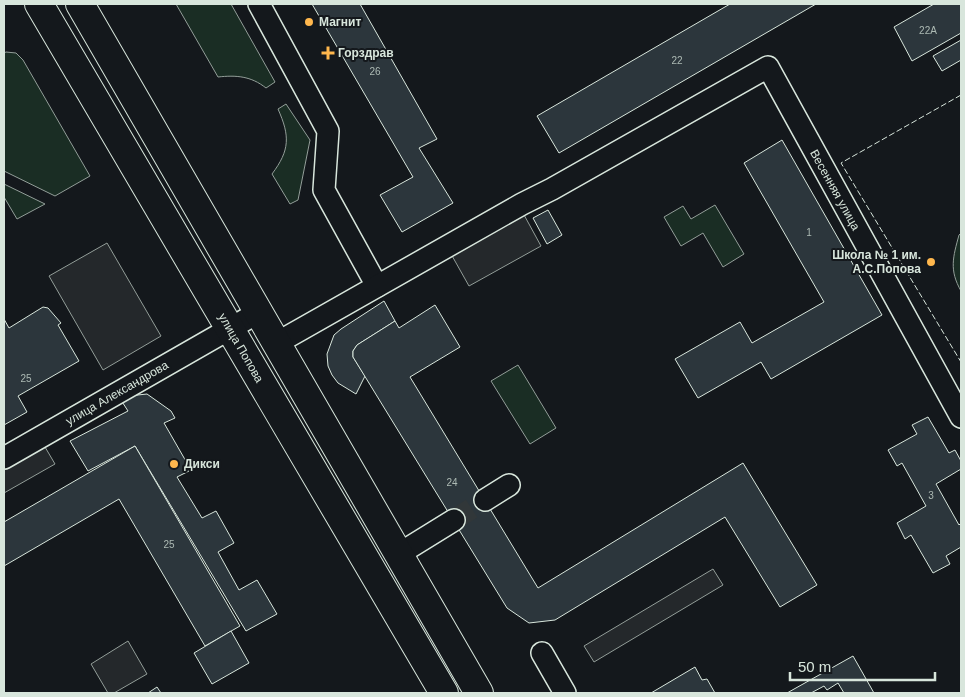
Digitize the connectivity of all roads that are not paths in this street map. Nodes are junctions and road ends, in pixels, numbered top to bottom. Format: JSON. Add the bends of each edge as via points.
{"nodes":[{"id":1,"x":39,"y":4,"type":"edge"},
{"id":2,"x":80,"y":4,"type":"edge"},
{"id":3,"x":259,"y":4,"type":"edge"},
{"id":4,"x":377,"y":286,"type":"junction"},
{"id":5,"x":259,"y":312,"type":"junction"},
{"id":6,"x":230,"y":328,"type":"junction"},
{"id":7,"x":277,"y":343,"type":"junction"},
{"id":8,"x":961,"y":417,"type":"edge"},
{"id":9,"x":4,"y":458,"type":"edge"},
{"id":10,"x":510,"y":485,"type":"dead end"},
{"id":11,"x":485,"y":500,"type":"tunnel mouth"},
{"id":12,"x":454,"y":520,"type":"tunnel mouth"},
{"id":13,"x":399,"y":554,"type":"junction"},
{"id":14,"x":542,"y":653,"type":"dead end"},
{"id":15,"x":444,"y":693,"type":"edge"},
{"id":16,"x":479,"y":693,"type":"edge"},
{"id":17,"x":565,"y":693,"type":"edge"}],
"edges":[{"from":1,"to":6,"type":"main road","name":"улица Попова"},
{"from":2,"to":5,"type":"main road"},
{"from":3,"to":4,"type":"street","via":[[328,131],[324,190]]},
{"from":4,"to":7,"type":"street"},
{"from":4,"to":8,"type":"street","name":"Весенняя улица","via":[[768,67]]},
{"from":5,"to":6,"type":"street","name":"улица Александрова"},
{"from":5,"to":7,"type":"main road"},
{"from":6,"to":9,"type":"street","name":"улица Александрова"},
{"from":6,"to":15,"type":"main road","name":"улица Попова"},
{"from":7,"to":13,"type":"main road"},
{"from":10,"to":11,"type":"street"},
{"from":12,"to":13,"type":"street"},
{"from":13,"to":16,"type":"main road"},
{"from":14,"to":17,"type":"street"}]}
